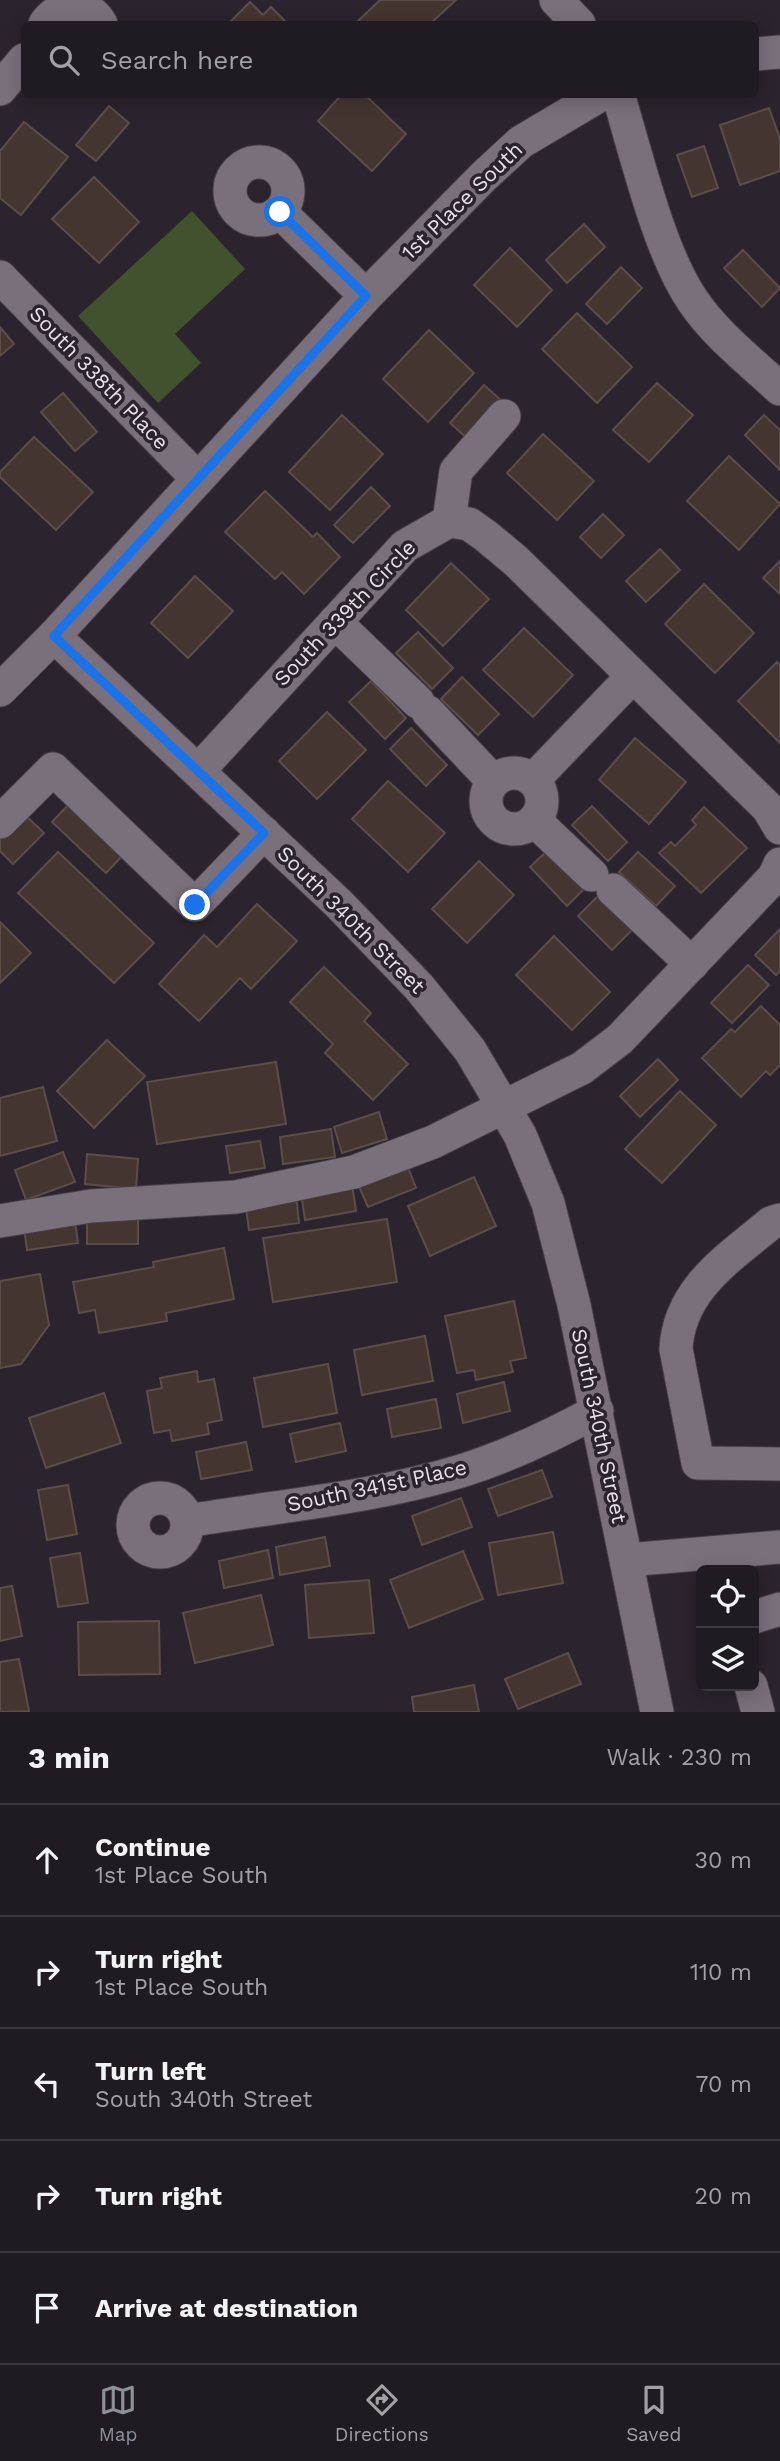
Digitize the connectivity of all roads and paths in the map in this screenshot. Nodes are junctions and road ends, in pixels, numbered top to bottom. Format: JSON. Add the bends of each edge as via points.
{"nodes":[{"id":1,"x":556,"y":0,"type":"edge"},
{"id":2,"x":62,"y":10,"type":"edge"},
{"id":3,"x":98,"y":21,"type":"edge"},
{"id":4,"x":576,"y":21,"type":"edge"},
{"id":5,"x":780,"y":52,"type":"edge"},
{"id":6,"x":759,"y":54,"type":"edge"},
{"id":7,"x":21,"y":64,"type":"edge"},
{"id":8,"x":0,"y":89,"type":"edge"},
{"id":9,"x":595,"y":98,"type":"edge"},
{"id":10,"x":619,"y":98,"type":"edge"},
{"id":11,"x":280,"y":212,"type":"dead end"},
{"id":12,"x":0,"y":277,"type":"edge"},
{"id":13,"x":366,"y":296,"type":"junction"},
{"id":14,"x":780,"y":388,"type":"edge"},
{"id":15,"x":504,"y":416,"type":"dead end"},
{"id":16,"x":198,"y":479,"type":"junction"},
{"id":17,"x":449,"y":521,"type":"junction"},
{"id":18,"x":335,"y":622,"type":"junction"},
{"id":19,"x":54,"y":636,"type":"junction"},
{"id":20,"x":632,"y":677,"type":"junction"},
{"id":21,"x":0,"y":690,"type":"edge"},
{"id":22,"x":198,"y":771,"type":"junction"},
{"id":23,"x":533,"y":780,"type":"junction"},
{"id":24,"x":493,"y":781,"type":"junction"},
{"id":25,"x":534,"y":820,"type":"junction"},
{"id":26,"x":0,"y":822,"type":"edge"},
{"id":27,"x":780,"y":828,"type":"edge"},
{"id":28,"x":264,"y":833,"type":"junction"},
{"id":29,"x":780,"y":864,"type":"edge"},
{"id":30,"x":692,"y":964,"type":"junction"},
{"id":31,"x":505,"y":1107,"type":"junction"},
{"id":32,"x":780,"y":1220,"type":"edge"},
{"id":33,"x":0,"y":1221,"type":"edge"},
{"id":34,"x":597,"y":1411,"type":"junction"},
{"id":35,"x":780,"y":1464,"type":"edge"},
{"id":36,"x":187,"y":1521,"type":"dead end"},
{"id":37,"x":780,"y":1546,"type":"edge"},
{"id":38,"x":627,"y":1560,"type":"junction"},
{"id":39,"x":780,"y":1609,"type":"edge"},
{"id":40,"x":759,"y":1615,"type":"edge"},
{"id":41,"x":657,"y":1712,"type":"edge"}],
"edges":[{"from":1,"to":4,"type":"street"},
{"from":2,"to":3,"type":"street","via":[[90,11]]},
{"from":5,"to":6,"type":"street"},
{"from":7,"to":8,"type":"street"},
{"from":9,"to":13,"type":"street","name":"1st Place South","via":[[520,142]]},
{"from":10,"to":14,"type":"street","via":[[663,238],[686,289],[707,319]]},
{"from":11,"to":13,"type":"street"},
{"from":12,"to":16,"type":"street","name":"South 338th Place"},
{"from":13,"to":16,"type":"street","name":"1st Place South"},
{"from":15,"to":17,"type":"street","via":[[456,471]]},
{"from":16,"to":19,"type":"street","name":"1st Place South"},
{"from":17,"to":18,"type":"street","name":"South 339th Circle","via":[[405,546]]},
{"from":17,"to":20,"type":"street","via":[[469,524],[516,561]]},
{"from":18,"to":22,"type":"street","name":"South 339th Circle"},
{"from":18,"to":24,"type":"street"},
{"from":19,"to":21,"type":"street","name":"1st Place South"},
{"from":19,"to":22,"type":"street","name":"South 340th Street"},
{"from":20,"to":23,"type":"street"},
{"from":20,"to":27,"type":"street","via":[[768,808]]},
{"from":22,"to":28,"type":"street","name":"South 340th Street"},
{"from":23,"to":24,"type":"street","via":[[513,772]]},
{"from":23,"to":25,"type":"street","via":[[542,800]]},
{"from":24,"to":25,"type":"street","via":[[485,801],[494,821],[514,829]]},
{"from":25,"to":30,"type":"street"},
{"from":26,"to":28,"type":"street","via":[[53,769],[195,905]]},
{"from":28,"to":31,"type":"street","name":"South 340th Street","via":[[419,987],[470,1050]]},
{"from":29,"to":30,"type":"street","via":[[774,877]]},
{"from":30,"to":31,"type":"street","via":[[620,1039],[582,1068]]},
{"from":31,"to":33,"type":"street","via":[[388,1161],[320,1181],[236,1196],[91,1206]]},
{"from":31,"to":34,"type":"street","name":"South 340th Street","via":[[548,1203]]},
{"from":32,"to":35,"type":"street","via":[[725,1261],[689,1300],[677,1331],[676,1349],[698,1463]]},
{"from":34,"to":36,"type":"street","name":"South 341st Place","via":[[528,1447],[459,1472],[380,1490]]},
{"from":34,"to":38,"type":"street","name":"South 340th Street"},
{"from":37,"to":38,"type":"street"},
{"from":38,"to":41,"type":"street","name":"South 340th Street"},
{"from":39,"to":40,"type":"street"}]}
